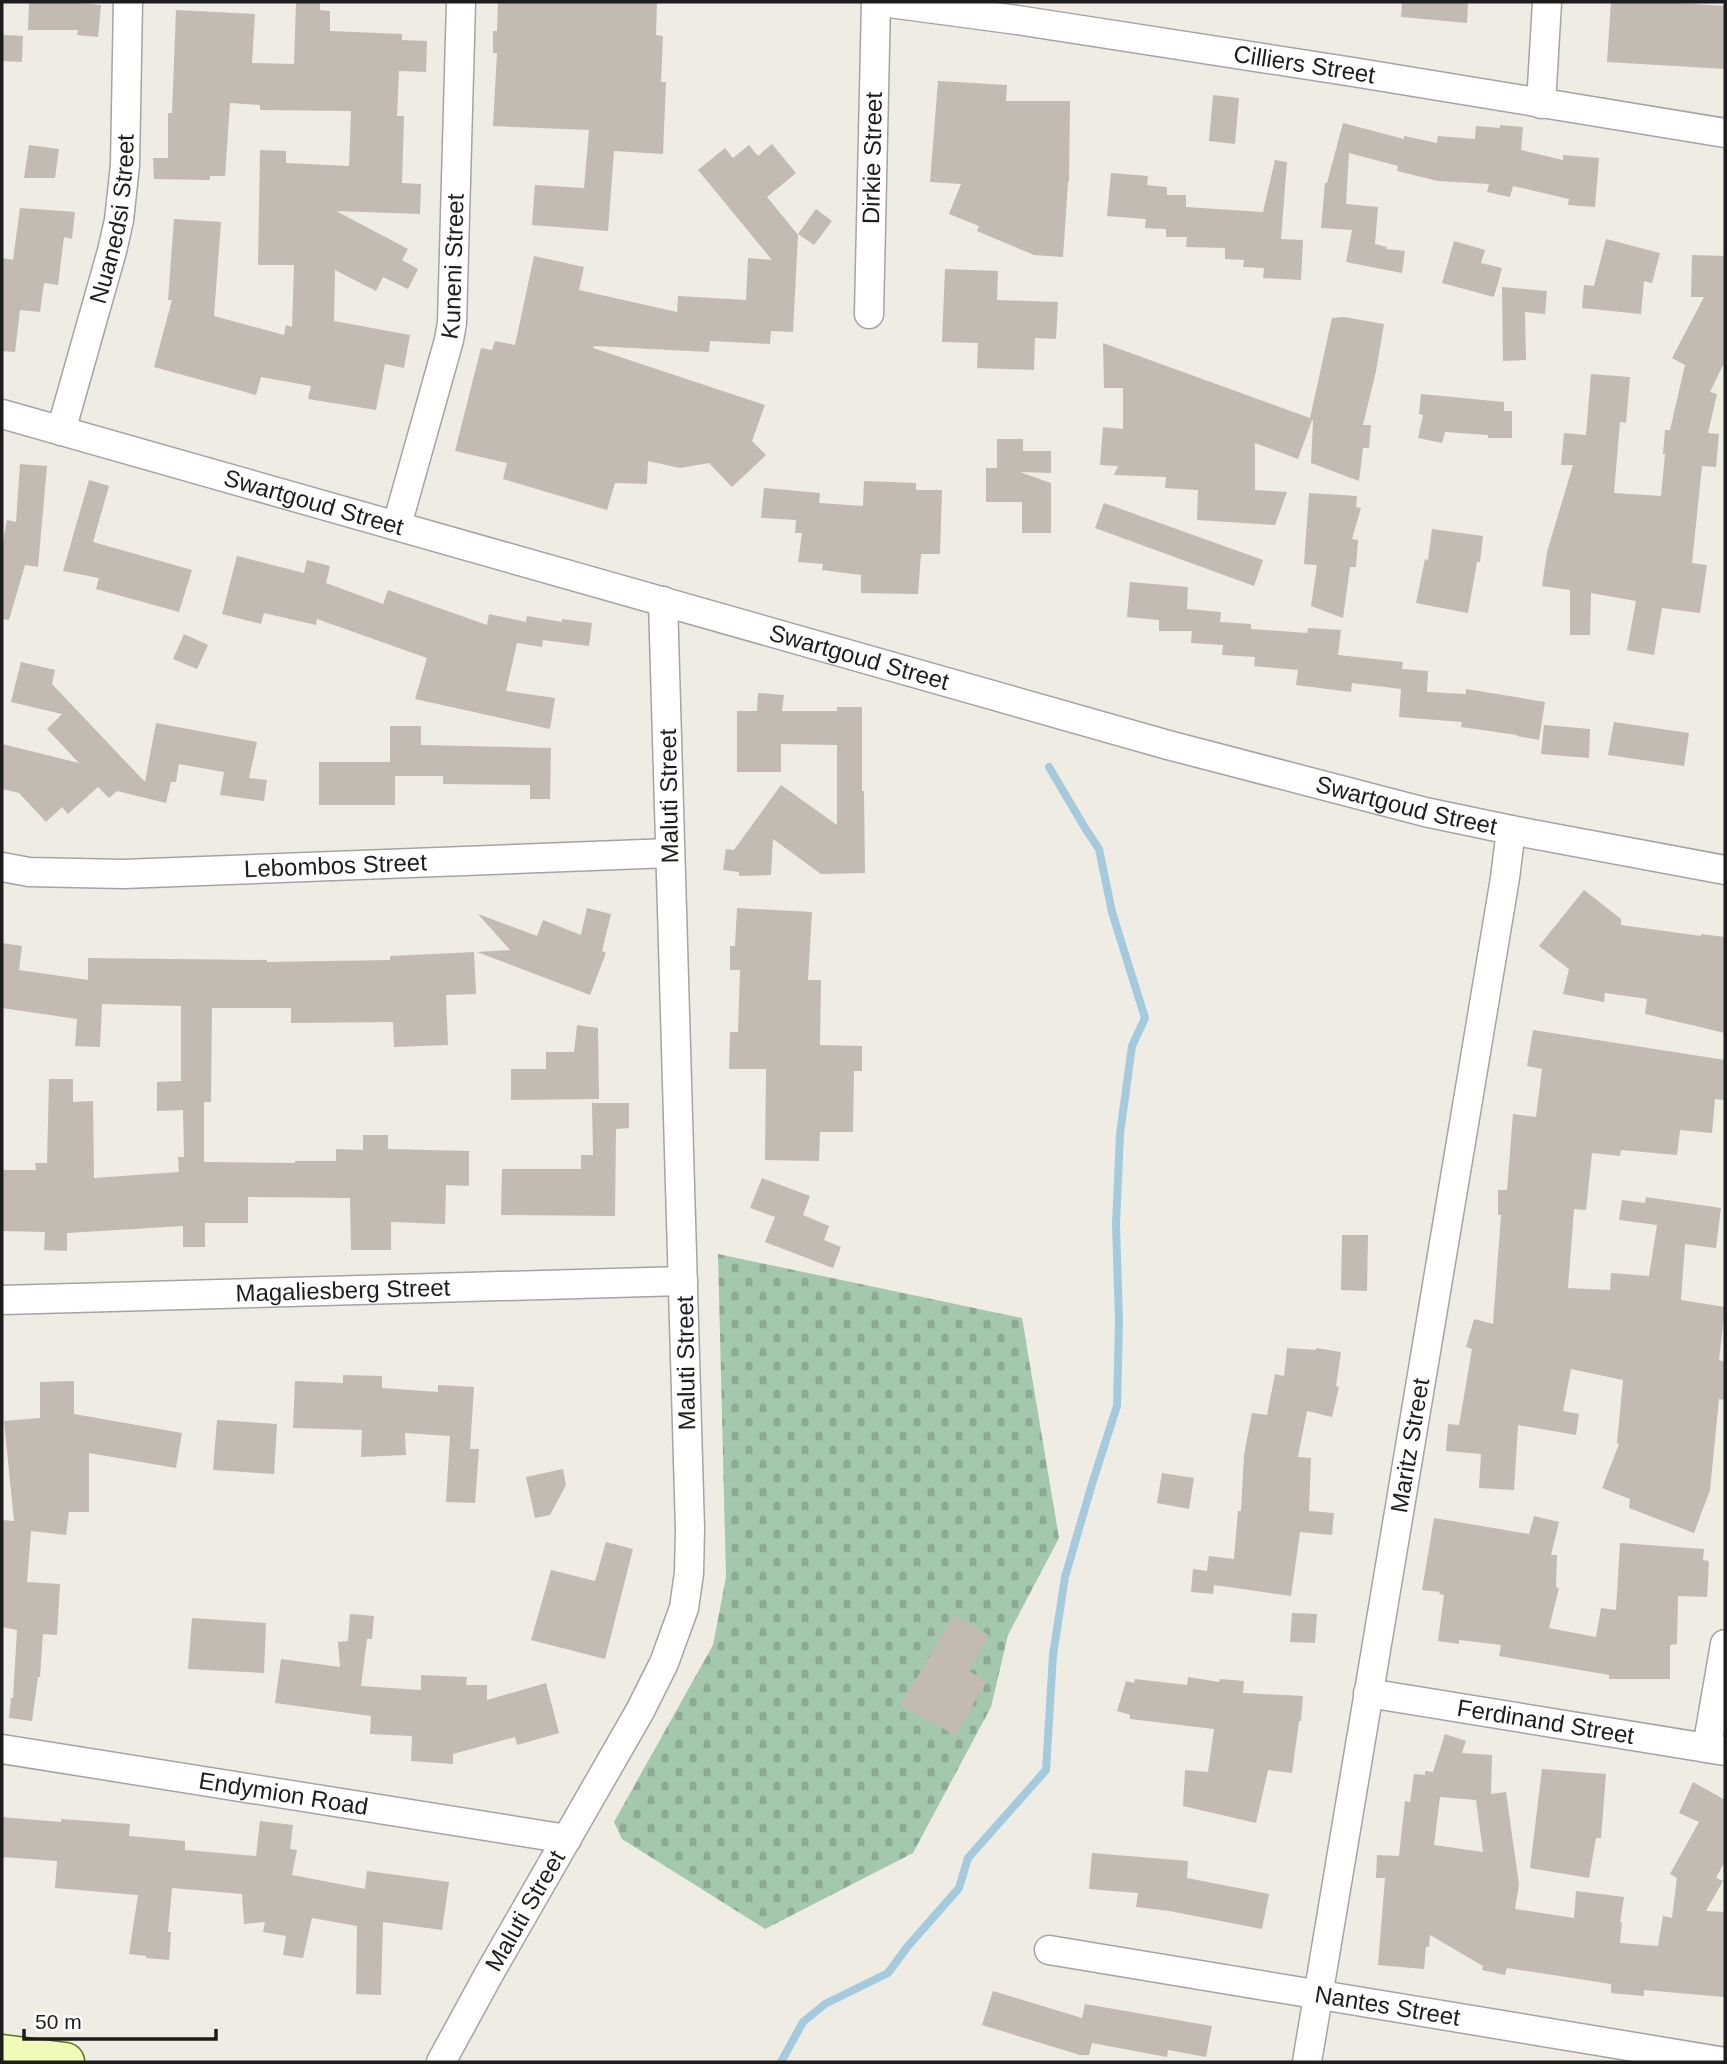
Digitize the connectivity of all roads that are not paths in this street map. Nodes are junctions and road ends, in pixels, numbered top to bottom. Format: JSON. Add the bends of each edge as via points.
{"nodes":[{"id":1,"x":128,"y":2,"type":"edge"},
{"id":2,"x":461,"y":2,"type":"edge"},
{"id":3,"x":879,"y":2,"type":"edge"},
{"id":4,"x":1547,"y":2,"type":"edge"},
{"id":5,"x":1541,"y":104,"type":"junction"},
{"id":6,"x":1725,"y":133,"type":"edge"},
{"id":7,"x":869,"y":314,"type":"dead end"},
{"id":8,"x":2,"y":414,"type":"edge"},
{"id":9,"x":61,"y":430,"type":"junction"},
{"id":10,"x":397,"y":525,"type":"junction"},
{"id":11,"x":663,"y":601,"type":"junction"},
{"id":12,"x":1511,"y":830,"type":"junction"},
{"id":13,"x":670,"y":853,"type":"junction"},
{"id":14,"x":2,"y":867,"type":"edge"},
{"id":15,"x":1725,"y":870,"type":"edge"},
{"id":16,"x":684,"y":1281,"type":"junction"},
{"id":17,"x":2,"y":1300,"type":"edge"},
{"id":18,"x":1725,"y":1644,"type":"edge"},
{"id":19,"x":1368,"y":1693,"type":"junction"},
{"id":20,"x":2,"y":1749,"type":"edge"},
{"id":21,"x":1716,"y":1749,"type":"edge"},
{"id":22,"x":567,"y":1839,"type":"junction"},
{"id":23,"x":1049,"y":1950,"type":"dead end"},
{"id":24,"x":1318,"y":1994,"type":"junction"},
{"id":25,"x":2,"y":2053,"type":"edge"},
{"id":26,"x":65,"y":2062,"type":"edge"},
{"id":27,"x":441,"y":2062,"type":"edge"},
{"id":28,"x":1307,"y":2062,"type":"edge"},
{"id":29,"x":1725,"y":2062,"type":"edge"}],
"edges":[{"from":1,"to":9,"type":"street","name":"Nuanedsi Street","via":[[125,165],[119,220]]},
{"from":2,"to":10,"type":"street","name":"Kuneni Street","via":[[452,323]]},
{"from":3,"to":5,"type":"street","name":"Cilliers Street"},
{"from":3,"to":7,"type":"street","name":"Dirkie Street"},
{"from":4,"to":5,"type":"street"},
{"from":5,"to":6,"type":"street","name":"Cilliers Street"},
{"from":8,"to":9,"type":"street","name":"Swartgoud Street"},
{"from":9,"to":10,"type":"street","name":"Swartgoud Street"},
{"from":10,"to":11,"type":"street","name":"Swartgoud Street"},
{"from":11,"to":12,"type":"street","name":"Swartgoud Street","via":[[1181,748]]},
{"from":11,"to":13,"type":"street","name":"Maluti Street"},
{"from":12,"to":15,"type":"street","name":"Swartgoud Street"},
{"from":12,"to":19,"type":"street","name":"Maritz Street"},
{"from":13,"to":14,"type":"street","name":"Lebombos Street","via":[[123,874],[43,873]]},
{"from":13,"to":16,"type":"street","name":"Maluti Street"},
{"from":16,"to":17,"type":"street","name":"Magaliesberg Street"},
{"from":16,"to":22,"type":"street","name":"Maluti Street","via":[[690,1528],[684,1608],[640,1711]]},
{"from":18,"to":21,"type":"street"},
{"from":19,"to":21,"type":"street","name":"Ferdinand Street"},
{"from":19,"to":24,"type":"street","name":"Maritz Street"},
{"from":20,"to":22,"type":"street","name":"Endymion Road"},
{"from":22,"to":27,"type":"street","name":"Maluti Street"},
{"from":23,"to":24,"type":"street","name":"Nantes Street"},
{"from":24,"to":28,"type":"street","name":"Maritz Street"},
{"from":24,"to":29,"type":"street","name":"Nantes Street"},
{"from":25,"to":26,"type":"main road"}]}
